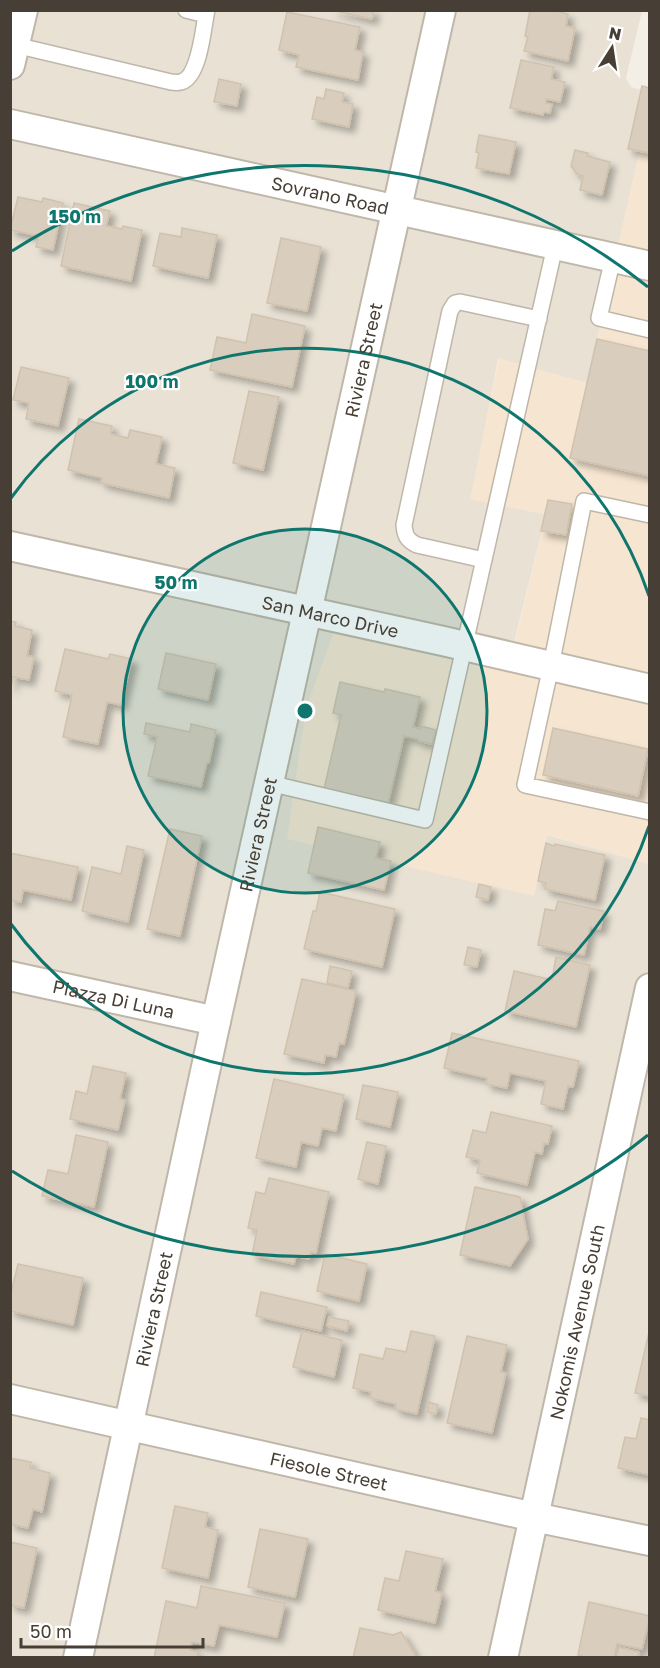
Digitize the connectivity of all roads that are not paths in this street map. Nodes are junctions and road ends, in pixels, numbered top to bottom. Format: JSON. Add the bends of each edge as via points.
{"nodes":[{"id":1,"x":23,"y":10,"type":"edge"},
{"id":2,"x":186,"y":10,"type":"edge"},
{"id":3,"x":441,"y":10,"type":"edge"},
{"id":4,"x":207,"y":13,"type":"edge"},
{"id":5,"x":13,"y":55,"type":"edge"},
{"id":6,"x":10,"y":124,"type":"edge"},
{"id":7,"x":397,"y":211,"type":"junction"},
{"id":8,"x":555,"y":246,"type":"junction"},
{"id":9,"x":613,"y":258,"type":"junction"},
{"id":10,"x":650,"y":266,"type":"edge"},
{"id":11,"x":539,"y":319,"type":"junction"},
{"id":12,"x":650,"y":330,"type":"edge"},
{"id":13,"x":650,"y":515,"type":"edge"},
{"id":14,"x":10,"y":546,"type":"edge"},
{"id":15,"x":484,"y":560,"type":"junction"},
{"id":16,"x":308,"y":612,"type":"junction"},
{"id":17,"x":465,"y":646,"type":"junction"},
{"id":18,"x":551,"y":666,"type":"junction"},
{"id":19,"x":650,"y":689,"type":"edge"},
{"id":20,"x":269,"y":783,"type":"junction"},
{"id":21,"x":650,"y":813,"type":"edge"},
{"id":22,"x":10,"y":976,"type":"edge"},
{"id":23,"x":650,"y":988,"type":"edge"},
{"id":24,"x":216,"y":1020,"type":"junction"},
{"id":25,"x":10,"y":1399,"type":"edge"},
{"id":26,"x":128,"y":1425,"type":"junction"},
{"id":27,"x":534,"y":1517,"type":"junction"},
{"id":28,"x":650,"y":1541,"type":"edge"},
{"id":29,"x":78,"y":1658,"type":"edge"},
{"id":30,"x":504,"y":1658,"type":"edge"}],
"edges":[{"from":1,"to":5,"type":"street"},
{"from":2,"to":4,"type":"lane"},
{"from":3,"to":7,"type":"street","name":"Riviera Street"},
{"from":4,"to":5,"type":"lane","via":[[195,66],[181,82]]},
{"from":6,"to":7,"type":"street","name":"Sovrano Road"},
{"from":7,"to":8,"type":"street","name":"Sovrano Road"},
{"from":7,"to":16,"type":"street","name":"Riviera Street"},
{"from":8,"to":9,"type":"street","name":"Sovrano Road"},
{"from":8,"to":11,"type":"lane"},
{"from":9,"to":10,"type":"street","name":"Sovrano Road"},
{"from":9,"to":12,"type":"lane","via":[[599,318]]},
{"from":11,"to":15,"type":"lane"},
{"from":11,"to":15,"type":"lane","via":[[460,302],[450,312],[404,531],[417,544]]},
{"from":13,"to":18,"type":"lane","via":[[584,501]]},
{"from":14,"to":16,"type":"street","name":"San Marco Drive"},
{"from":15,"to":17,"type":"lane"},
{"from":16,"to":17,"type":"street","name":"San Marco Drive"},
{"from":16,"to":20,"type":"street","name":"Riviera Street"},
{"from":17,"to":18,"type":"street","name":"San Marco Drive"},
{"from":17,"to":20,"type":"lane","via":[[425,820]]},
{"from":18,"to":19,"type":"street","name":"San Marco Drive"},
{"from":18,"to":21,"type":"lane","via":[[525,785]]},
{"from":20,"to":24,"type":"street","name":"Riviera Street"},
{"from":22,"to":24,"type":"street","name":"Piazza Di Luna"},
{"from":23,"to":27,"type":"street","name":"Nokomis Avenue South"},
{"from":24,"to":26,"type":"street","name":"Riviera Street"},
{"from":25,"to":26,"type":"street","name":"Fiesole Street"},
{"from":26,"to":27,"type":"street","name":"Fiesole Street"},
{"from":26,"to":29,"type":"street","name":"Riviera Street"},
{"from":27,"to":28,"type":"street","name":"Fiesole Street"},
{"from":27,"to":30,"type":"street","name":"Nokomis Avenue South"}]}
